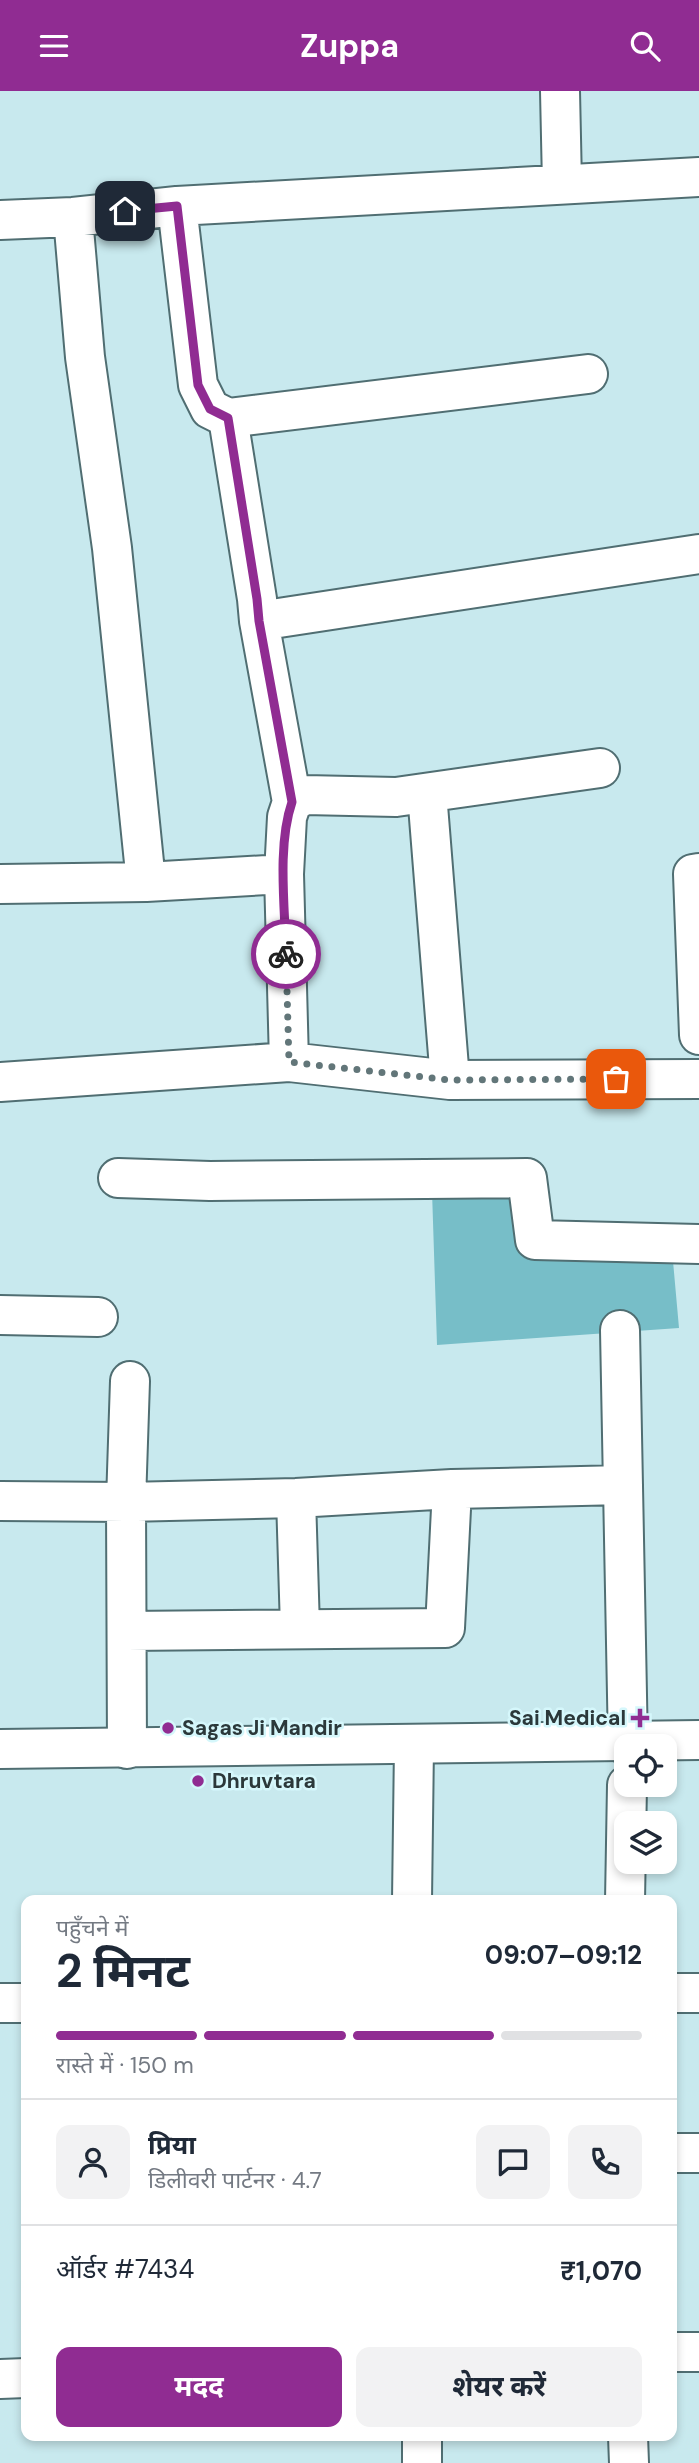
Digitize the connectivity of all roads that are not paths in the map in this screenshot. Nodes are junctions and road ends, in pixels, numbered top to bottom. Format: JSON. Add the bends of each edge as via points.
{"nodes":[{"id":1,"x":561,"y":91,"type":"edge"},
{"id":2,"x":699,"y":177,"type":"edge"},
{"id":3,"x":562,"y":184,"type":"junction"},
{"id":4,"x":177,"y":206,"type":"junction"},
{"id":5,"x":73,"y":216,"type":"junction"},
{"id":6,"x":0,"y":220,"type":"edge"},
{"id":7,"x":588,"y":374,"type":"dead end"},
{"id":8,"x":228,"y":418,"type":"junction"},
{"id":9,"x":699,"y":554,"type":"edge"},
{"id":10,"x":259,"y":621,"type":"junction"},
{"id":11,"x":600,"y":768,"type":"dead end"},
{"id":12,"x":427,"y":793,"type":"junction"},
{"id":13,"x":292,"y":802,"type":"junction"},
{"id":14,"x":699,"y":873,"type":"edge"},
{"id":15,"x":284,"y":874,"type":"junction"},
{"id":16,"x":146,"y":882,"type":"junction"},
{"id":17,"x":0,"y":884,"type":"edge"},
{"id":18,"x":699,"y":1035,"type":"edge"},
{"id":19,"x":289,"y":1062,"type":"junction"},
{"id":20,"x":699,"y":1079,"type":"edge"},
{"id":21,"x":450,"y":1080,"type":"junction"},
{"id":22,"x":0,"y":1082,"type":"edge"},
{"id":23,"x":118,"y":1178,"type":"dead end"},
{"id":24,"x":699,"y":1244,"type":"edge"},
{"id":25,"x":0,"y":1315,"type":"edge"},
{"id":26,"x":98,"y":1317,"type":"dead end"},
{"id":27,"x":620,"y":1330,"type":"dead end"},
{"id":28,"x":130,"y":1381,"type":"dead end"},
{"id":29,"x":623,"y":1485,"type":"junction"},
{"id":30,"x":452,"y":1489,"type":"junction"},
{"id":31,"x":296,"y":1498,"type":"junction"},
{"id":32,"x":0,"y":1501,"type":"edge"},
{"id":33,"x":127,"y":1502,"type":"junction"},
{"id":34,"x":300,"y":1628,"type":"junction"},
{"id":35,"x":127,"y":1631,"type":"junction"},
{"id":36,"x":628,"y":1734,"type":"edge"},
{"id":37,"x":699,"y":1740,"type":"edge"},
{"id":38,"x":677,"y":1741,"type":"edge"},
{"id":39,"x":614,"y":1744,"type":"edge"},
{"id":40,"x":414,"y":1745,"type":"junction"},
{"id":41,"x":127,"y":1748,"type":"junction"},
{"id":42,"x":0,"y":1749,"type":"edge"},
{"id":43,"x":627,"y":1797,"type":"edge"},
{"id":44,"x":412,"y":1895,"type":"edge"},
{"id":45,"x":625,"y":1895,"type":"edge"},
{"id":46,"x":677,"y":1993,"type":"edge"},
{"id":47,"x":699,"y":1993,"type":"edge"},
{"id":48,"x":0,"y":2003,"type":"edge"},
{"id":49,"x":21,"y":2003,"type":"edge"},
{"id":50,"x":677,"y":2153,"type":"edge"},
{"id":51,"x":699,"y":2153,"type":"edge"},
{"id":52,"x":677,"y":2352,"type":"edge"},
{"id":53,"x":699,"y":2352,"type":"edge"},
{"id":54,"x":21,"y":2378,"type":"edge"},
{"id":55,"x":0,"y":2379,"type":"edge"},
{"id":56,"x":422,"y":2441,"type":"edge"},
{"id":57,"x":628,"y":2441,"type":"edge"},
{"id":58,"x":422,"y":2463,"type":"edge"},
{"id":59,"x":629,"y":2463,"type":"edge"}],
"edges":[{"from":1,"to":3,"type":"street"},
{"from":2,"to":3,"type":"street"},
{"from":3,"to":4,"type":"street"},
{"from":4,"to":5,"type":"street"},
{"from":4,"to":8,"type":"street","via":[[198,385],[210,409]]},
{"from":5,"to":6,"type":"street"},
{"from":5,"to":16,"type":"street"},
{"from":7,"to":8,"type":"street"},
{"from":8,"to":10,"type":"street"},
{"from":9,"to":10,"type":"street"},
{"from":10,"to":13,"type":"street"},
{"from":11,"to":12,"type":"street"},
{"from":12,"to":13,"type":"street","via":[[305,795]]},
{"from":12,"to":21,"type":"street"},
{"from":13,"to":15,"type":"street"},
{"from":14,"to":18,"type":"street","via":[[693,874]]},
{"from":15,"to":16,"type":"street"},
{"from":15,"to":19,"type":"street"},
{"from":16,"to":17,"type":"street"},
{"from":19,"to":21,"type":"street"},
{"from":19,"to":22,"type":"street"},
{"from":20,"to":21,"type":"street"},
{"from":23,"to":24,"type":"street","via":[[527,1178],[535,1240]]},
{"from":25,"to":26,"type":"street"},
{"from":27,"to":29,"type":"street"},
{"from":28,"to":33,"type":"street"},
{"from":29,"to":30,"type":"street"},
{"from":29,"to":36,"type":"street"},
{"from":30,"to":31,"type":"street"},
{"from":30,"to":34,"type":"street","via":[[445,1629]]},
{"from":31,"to":33,"type":"street"},
{"from":31,"to":34,"type":"street"},
{"from":32,"to":33,"type":"street"},
{"from":33,"to":35,"type":"street"},
{"from":34,"to":35,"type":"street"},
{"from":35,"to":41,"type":"street"},
{"from":37,"to":38,"type":"street"},
{"from":39,"to":40,"type":"street"},
{"from":40,"to":41,"type":"street"},
{"from":40,"to":44,"type":"street"},
{"from":41,"to":42,"type":"street"},
{"from":43,"to":45,"type":"street"},
{"from":46,"to":47,"type":"street"},
{"from":48,"to":49,"type":"street"},
{"from":50,"to":51,"type":"street"},
{"from":52,"to":53,"type":"street"},
{"from":54,"to":55,"type":"street"},
{"from":56,"to":58,"type":"street"},
{"from":57,"to":59,"type":"street"}]}
